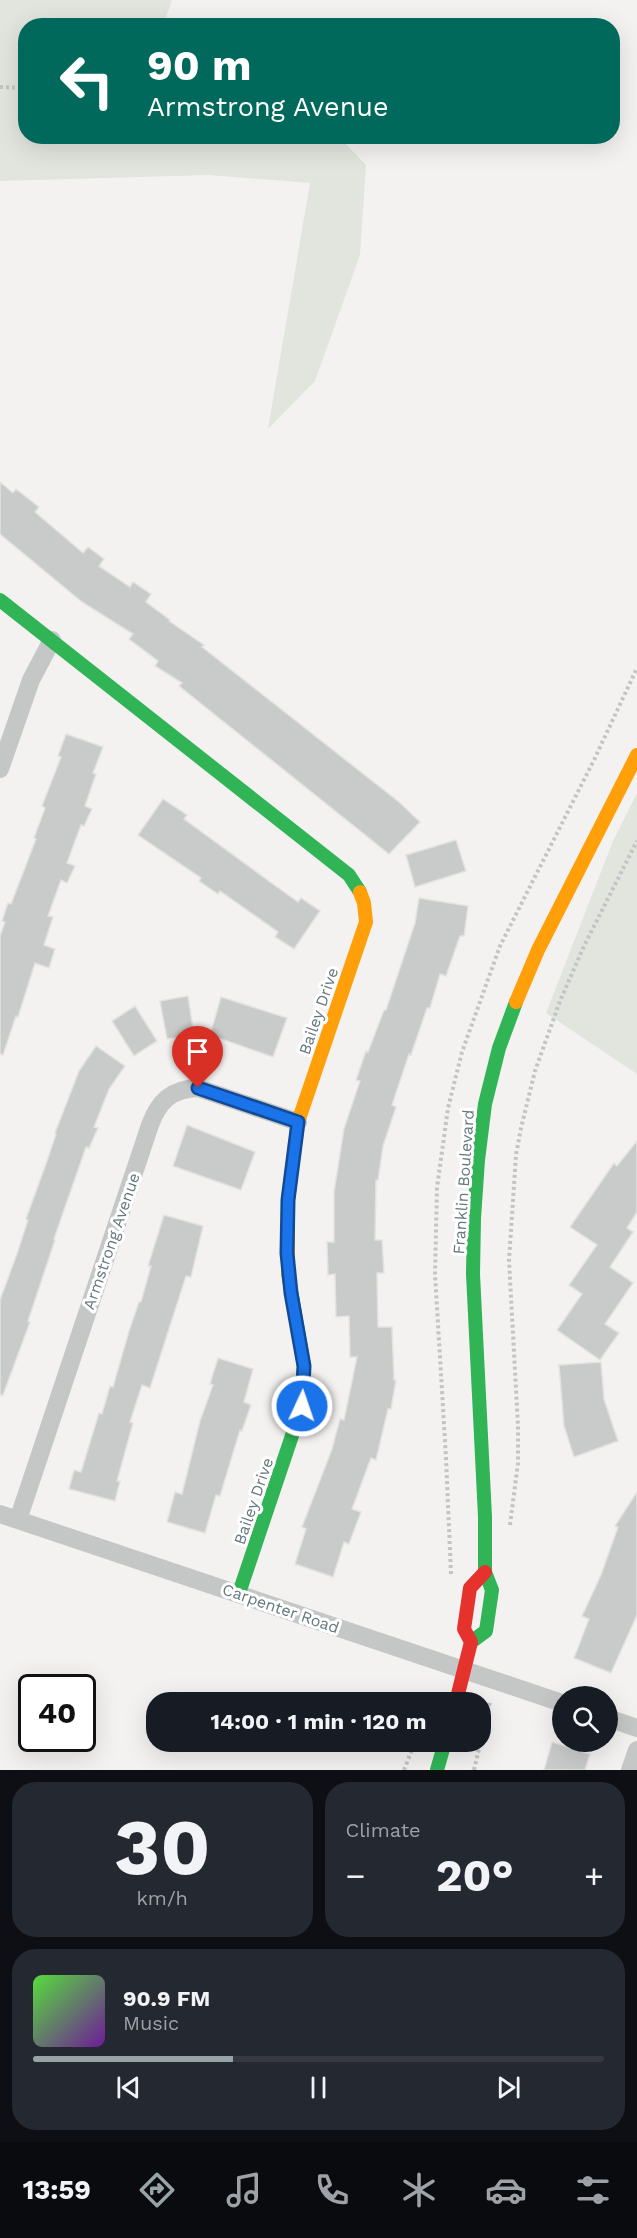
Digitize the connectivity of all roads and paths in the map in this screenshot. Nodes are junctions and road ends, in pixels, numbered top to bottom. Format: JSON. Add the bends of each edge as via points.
{"nodes":[{"id":1,"x":0,"y":87,"type":"edge"},
{"id":2,"x":18,"y":88,"type":"edge"},
{"id":3,"x":0,"y":600,"type":"edge"},
{"id":4,"x":52,"y":640,"type":"junction"},
{"id":5,"x":637,"y":668,"type":"edge"},
{"id":6,"x":637,"y":755,"type":"edge"},
{"id":7,"x":0,"y":769,"type":"edge"},
{"id":8,"x":559,"y":830,"type":"dead end"},
{"id":9,"x":637,"y":840,"type":"edge"},
{"id":10,"x":298,"y":1122,"type":"junction"},
{"id":11,"x":0,"y":1514,"type":"edge"},
{"id":12,"x":18,"y":1520,"type":"junction"},
{"id":13,"x":509,"y":1534,"type":"dead end"},
{"id":14,"x":485,"y":1572,"type":"junction"},
{"id":15,"x":239,"y":1593,"type":"junction"},
{"id":16,"x":471,"y":1641,"type":"junction"},
{"id":17,"x":464,"y":1670,"type":"junction"},
{"id":18,"x":458,"y":1692,"type":"edge"},
{"id":19,"x":552,"y":1700,"type":"edge"},
{"id":20,"x":618,"y":1721,"type":"edge"},
{"id":21,"x":637,"y":1728,"type":"edge"},
{"id":22,"x":637,"y":1750,"type":"edge"},
{"id":23,"x":411,"y":1752,"type":"edge"},
{"id":24,"x":442,"y":1752,"type":"edge"},
{"id":25,"x":478,"y":1752,"type":"edge"},
{"id":26,"x":404,"y":1770,"type":"edge"},
{"id":27,"x":437,"y":1770,"type":"edge"},
{"id":28,"x":474,"y":1770,"type":"edge"},
{"id":29,"x":630,"y":1770,"type":"edge"}],
"edges":[{"from":1,"to":2,"type":"path"},
{"from":3,"to":4,"type":"street","name":"Bailey Drive"},
{"from":4,"to":7,"type":"street","via":[[31,680]]},
{"from":4,"to":10,"type":"street","name":"Bailey Drive","via":[[349,875],[361,889],[366,922]]},
{"from":5,"to":8,"type":"path"},
{"from":6,"to":14,"type":"street","name":"Franklin Boulevard","via":[[538,950],[499,1048],[485,1104],[473,1252]]},
{"from":9,"to":13,"type":"path","via":[[560,1001],[520,1128],[509,1260],[518,1435]]},
{"from":10,"to":12,"type":"street","name":"Armstrong Avenue","via":[[198,1088],[177,1092],[158,1106]]},
{"from":10,"to":15,"type":"street","name":"Bailey Drive","via":[[288,1200],[287,1253],[304,1366],[302,1406]]},
{"from":11,"to":12,"type":"street","name":"Carpenter Road"},
{"from":12,"to":15,"type":"street","name":"Carpenter Road"},
{"from":14,"to":16,"type":"street","name":"Franklin Boulevard","via":[[470,1588],[464,1629]]},
{"from":14,"to":16,"type":"street","name":"Franklin Boulevard","via":[[492,1590],[488,1622],[486,1631]]},
{"from":15,"to":17,"type":"street","name":"Carpenter Road"},
{"from":16,"to":17,"type":"street","name":"Franklin Boulevard"},
{"from":17,"to":18,"type":"street","name":"Franklin Boulevard"},
{"from":17,"to":19,"type":"street","name":"Carpenter Road"},
{"from":20,"to":21,"type":"street"},
{"from":22,"to":29,"type":"street"},
{"from":23,"to":26,"type":"path"},
{"from":24,"to":27,"type":"street"},
{"from":25,"to":28,"type":"path"}]}
